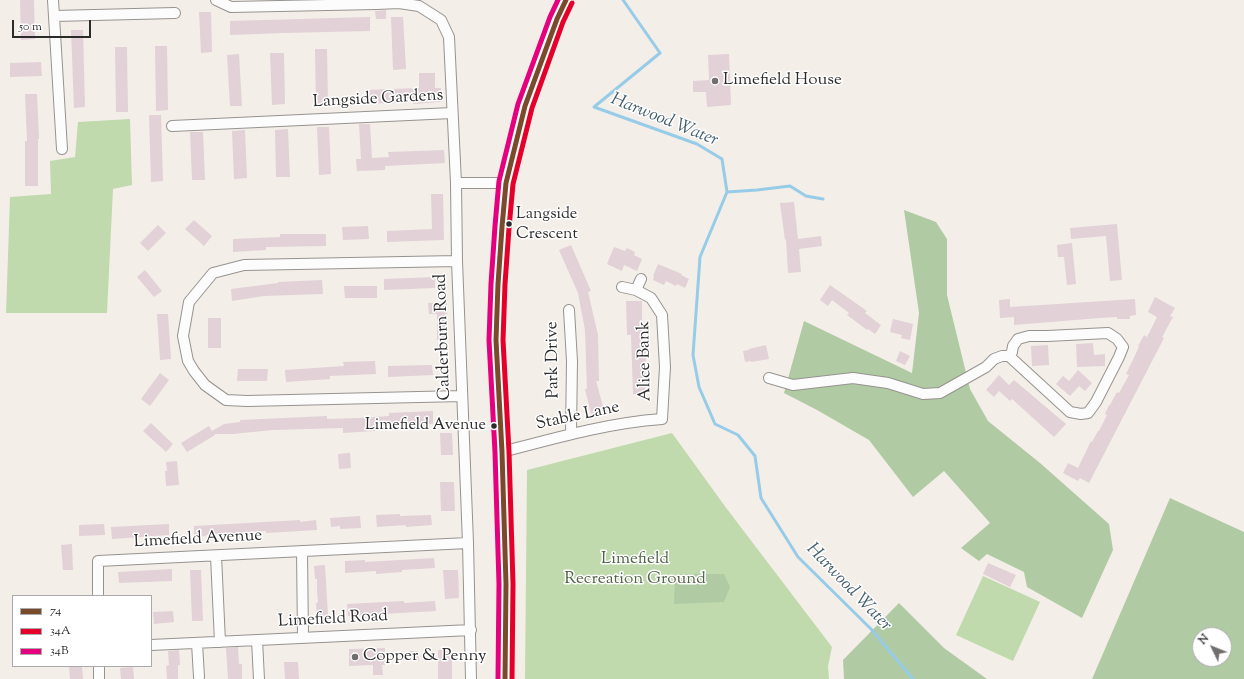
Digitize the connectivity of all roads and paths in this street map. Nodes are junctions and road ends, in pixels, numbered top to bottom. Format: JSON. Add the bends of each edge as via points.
{"nodes":[{"id":1,"x":53,"y":0,"type":"edge"},
{"id":2,"x":216,"y":0,"type":"edge"},
{"id":3,"x":566,"y":0,"type":"edge"},
{"id":4,"x":376,"y":2,"type":"edge"},
{"id":5,"x":175,"y":13,"type":"dead end"},
{"id":6,"x":54,"y":16,"type":"junction"},
{"id":7,"x":452,"y":113,"type":"junction"},
{"id":8,"x":172,"y":126,"type":"dead end"},
{"id":9,"x":62,"y":149,"type":"dead end"},
{"id":10,"x":456,"y":183,"type":"junction"},
{"id":11,"x":506,"y":183,"type":"junction"},
{"id":12,"x":457,"y":261,"type":"junction"},
{"id":13,"x":642,"y":279,"type":"dead end"},
{"id":14,"x":622,"y":287,"type":"dead end"},
{"id":15,"x":636,"y":290,"type":"junction"},
{"id":16,"x":569,"y":310,"type":"dead end"},
{"id":17,"x":1009,"y":356,"type":"junction"},
{"id":18,"x":769,"y":378,"type":"dead end"},
{"id":19,"x":462,"y":396,"type":"junction"},
{"id":20,"x":662,"y":419,"type":"joint"},
{"id":21,"x":571,"y":433,"type":"junction"},
{"id":22,"x":502,"y":452,"type":"junction"},
{"id":23,"x":468,"y":543,"type":"junction"},
{"id":24,"x":302,"y":551,"type":"junction"},
{"id":25,"x":216,"y":556,"type":"junction"},
{"id":26,"x":98,"y":595,"type":"edge"},
{"id":27,"x":470,"y":630,"type":"junction"},
{"id":28,"x":303,"y":638,"type":"junction"},
{"id":29,"x":257,"y":640,"type":"junction"},
{"id":30,"x":220,"y":642,"type":"junction"},
{"id":31,"x":198,"y":643,"type":"junction"},
{"id":32,"x":152,"y":645,"type":"edge"},
{"id":33,"x":99,"y":667,"type":"edge"},
{"id":34,"x":199,"y":677,"type":"dead end"},
{"id":35,"x":99,"y":679,"type":"edge"},
{"id":36,"x":259,"y":679,"type":"edge"},
{"id":37,"x":471,"y":679,"type":"edge"},
{"id":38,"x":505,"y":679,"type":"edge"}],
"edges":[{"from":1,"to":6,"type":"street"},
{"from":2,"to":4,"type":"street","name":"Langside Gardens","via":[[231,7]]},
{"from":3,"to":11,"type":"main road","via":[[525,106]]},
{"from":4,"to":7,"type":"street","name":"Langside Gardens","via":[[419,6],[441,20],[449,37]]},
{"from":5,"to":6,"type":"street"},
{"from":6,"to":9,"type":"street"},
{"from":7,"to":8,"type":"street","name":"Langside Gardens"},
{"from":7,"to":10,"type":"street","name":"Calderburn Road"},
{"from":10,"to":11,"type":"street"},
{"from":10,"to":12,"type":"street","name":"Calderburn Road"},
{"from":11,"to":22,"type":"main road","via":[[496,340]]},
{"from":12,"to":19,"type":"street","name":"Calderburn Road"},
{"from":12,"to":19,"type":"street","via":[[244,265],[213,273],[188,302],[183,336],[188,361],[194,371],[204,385],[226,400],[247,402]]},
{"from":13,"to":15,"type":"street"},
{"from":14,"to":15,"type":"street","name":"Alice Bank"},
{"from":15,"to":20,"type":"street","name":"Alice Bank","via":[[651,298],[662,315]]},
{"from":16,"to":21,"type":"street","name":"Park Drive","via":[[572,361]]},
{"from":17,"to":17,"type":"street","via":[[1070,412],[1081,414],[1088,412],[1096,402],[1123,347],[1108,332],[1029,336],[1018,339]]},
{"from":17,"to":18,"type":"street","via":[[994,359],[986,367],[940,393],[923,394],[888,383],[853,378],[793,385]]},
{"from":19,"to":23,"type":"street","name":"Calderburn Road"},
{"from":20,"to":21,"type":"street","name":"Stable Lane"},
{"from":21,"to":22,"type":"street","name":"Stable Lane"},
{"from":22,"to":38,"type":"main road","via":[[506,584]]},
{"from":23,"to":24,"type":"street","name":"Limefield Avenue"},
{"from":23,"to":27,"type":"street","name":"Calderburn Road"},
{"from":24,"to":25,"type":"street","name":"Limefield Avenue"},
{"from":24,"to":28,"type":"street"},
{"from":25,"to":26,"type":"street","name":"Limefield Avenue","via":[[98,562]]},
{"from":25,"to":30,"type":"street"},
{"from":27,"to":28,"type":"street","name":"Limefield Road"},
{"from":27,"to":37,"type":"street","name":"Calderburn Road"},
{"from":28,"to":29,"type":"street","name":"Limefield Road"},
{"from":29,"to":30,"type":"street","name":"Limefield Road"},
{"from":29,"to":36,"type":"street"},
{"from":30,"to":31,"type":"street","name":"Limefield Road"},
{"from":31,"to":32,"type":"street","name":"Limefield Road"},
{"from":31,"to":34,"type":"street"},
{"from":33,"to":35,"type":"street"}]}
